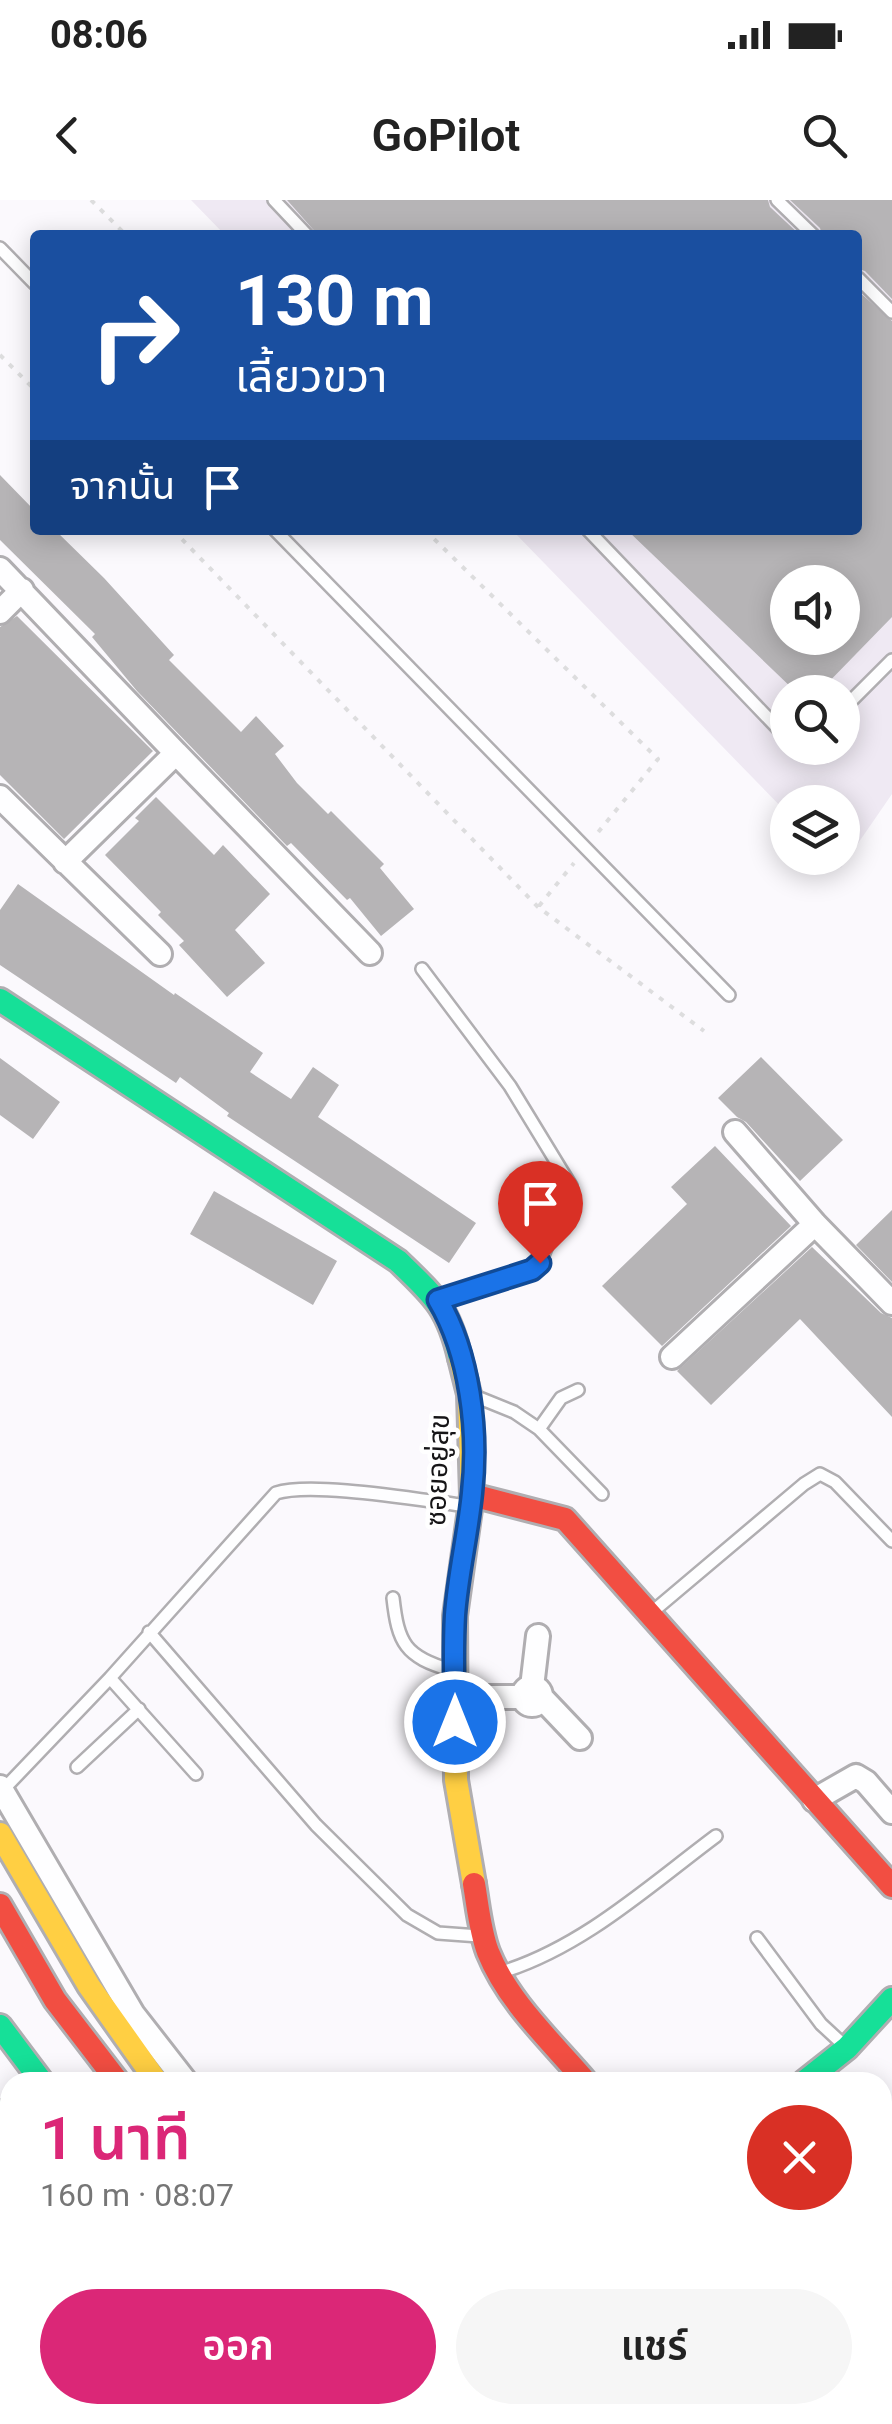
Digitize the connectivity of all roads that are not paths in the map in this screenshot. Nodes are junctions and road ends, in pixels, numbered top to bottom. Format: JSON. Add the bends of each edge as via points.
{"nodes":[{"id":1,"x":274,"y":200,"type":"edge"},
{"id":2,"x":776,"y":200,"type":"edge"},
{"id":3,"x":302,"y":230,"type":"edge"},
{"id":4,"x":808,"y":230,"type":"edge"},
{"id":5,"x":0,"y":248,"type":"edge"},
{"id":6,"x":30,"y":279,"type":"edge"},
{"id":7,"x":862,"y":282,"type":"edge"},
{"id":8,"x":892,"y":312,"type":"edge"},
{"id":9,"x":280,"y":535,"type":"edge"},
{"id":10,"x":593,"y":535,"type":"edge"},
{"id":11,"x":0,"y":569,"type":"edge"},
{"id":12,"x":22,"y":590,"type":"junction"},
{"id":13,"x":0,"y":612,"type":"edge"},
{"id":14,"x":892,"y":660,"type":"edge"},
{"id":15,"x":860,"y":692,"type":"edge"},
{"id":16,"x":770,"y":720,"type":"edge"},
{"id":17,"x":176,"y":753,"type":"junction"},
{"id":18,"x":0,"y":797,"type":"edge"},
{"id":19,"x":65,"y":862,"type":"junction"},
{"id":20,"x":370,"y":953,"type":"dead end"},
{"id":21,"x":160,"y":954,"type":"dead end"},
{"id":22,"x":422,"y":969,"type":"dead end"},
{"id":23,"x":729,"y":995,"type":"dead end"},
{"id":24,"x":0,"y":1000,"type":"edge"},
{"id":25,"x":734,"y":1132,"type":"dead end"},
{"id":26,"x":815,"y":1224,"type":"junction"},
{"id":27,"x":438,"y":1300,"type":"junction"},
{"id":28,"x":892,"y":1303,"type":"edge"},
{"id":29,"x":672,"y":1356,"type":"dead end"},
{"id":30,"x":578,"y":1390,"type":"dead end"},
{"id":31,"x":470,"y":1394,"type":"junction"},
{"id":32,"x":539,"y":1430,"type":"junction"},
{"id":33,"x":602,"y":1494,"type":"dead end"},
{"id":34,"x":470,"y":1500,"type":"junction"},
{"id":35,"x":892,"y":1541,"type":"edge"},
{"id":36,"x":392,"y":1598,"type":"dead end"},
{"id":37,"x":651,"y":1613,"type":"junction"},
{"id":38,"x":149,"y":1632,"type":"junction"},
{"id":39,"x":538,"y":1636,"type":"dead end"},
{"id":40,"x":110,"y":1678,"type":"junction"},
{"id":41,"x":455,"y":1682,"type":"junction"},
{"id":42,"x":532,"y":1694,"type":"junction"},
{"id":43,"x":139,"y":1709,"type":"junction"},
{"id":44,"x":580,"y":1738,"type":"dead end"},
{"id":45,"x":78,"y":1768,"type":"dead end"},
{"id":46,"x":196,"y":1774,"type":"dead end"},
{"id":47,"x":1,"y":1789,"type":"edge"},
{"id":48,"x":814,"y":1800,"type":"junction"},
{"id":49,"x":892,"y":1812,"type":"edge"},
{"id":50,"x":0,"y":1834,"type":"edge"},
{"id":51,"x":716,"y":1836,"type":"dead end"},
{"id":52,"x":892,"y":1886,"type":"edge"},
{"id":53,"x":0,"y":1905,"type":"edge"},
{"id":54,"x":484,"y":1936,"type":"junction"},
{"id":55,"x":757,"y":1938,"type":"dead end"},
{"id":56,"x":498,"y":1973,"type":"junction"},
{"id":57,"x":892,"y":1999,"type":"edge"},
{"id":58,"x":0,"y":2026,"type":"edge"},
{"id":59,"x":847,"y":2048,"type":"junction"},
{"id":60,"x":34,"y":2072,"type":"edge"},
{"id":61,"x":110,"y":2072,"type":"edge"},
{"id":62,"x":151,"y":2072,"type":"edge"},
{"id":63,"x":178,"y":2072,"type":"edge"},
{"id":64,"x":578,"y":2072,"type":"edge"},
{"id":65,"x":817,"y":2072,"type":"edge"}],
"edges":[{"from":1,"to":3,"type":"lane"},
{"from":2,"to":4,"type":"lane"},
{"from":5,"to":6,"type":"lane"},
{"from":7,"to":8,"type":"lane"},
{"from":9,"to":23,"type":"lane"},
{"from":10,"to":16,"type":"lane"},
{"from":11,"to":12,"type":"street"},
{"from":12,"to":13,"type":"street"},
{"from":12,"to":17,"type":"street"},
{"from":14,"to":15,"type":"lane"},
{"from":17,"to":19,"type":"street"},
{"from":17,"to":20,"type":"street"},
{"from":18,"to":19,"type":"street"},
{"from":19,"to":21,"type":"street"},
{"from":22,"to":27,"type":"lane","via":[[510,1086],[571,1186],[532,1270]]},
{"from":24,"to":27,"type":"main road","name":"ซอยอยู่สุข","via":[[398,1262]]},
{"from":25,"to":26,"type":"street"},
{"from":26,"to":28,"type":"street"},
{"from":26,"to":29,"type":"street"},
{"from":27,"to":31,"type":"main road","name":"ซอยอยู่สุข","via":[[452,1322]]},
{"from":30,"to":32,"type":"lane","via":[[560,1398]]},
{"from":31,"to":32,"type":"lane"},
{"from":31,"to":34,"type":"main road","name":"ซอยอยู่สุข"},
{"from":32,"to":33,"type":"lane"},
{"from":34,"to":37,"type":"main road","via":[[565,1519]]},
{"from":34,"to":38,"type":"lane","via":[[276,1493]]},
{"from":34,"to":41,"type":"main road","name":"ซอยอยู่สุข","via":[[455,1616]]},
{"from":35,"to":37,"type":"lane","via":[[820,1474]]},
{"from":36,"to":41,"type":"lane","via":[[401,1640]]},
{"from":37,"to":48,"type":"main road"},
{"from":38,"to":40,"type":"lane"},
{"from":38,"to":54,"type":"lane","via":[[316,1825],[408,1915],[438,1933]]},
{"from":39,"to":42,"type":"street"},
{"from":40,"to":43,"type":"lane"},
{"from":40,"to":47,"type":"lane"},
{"from":41,"to":42,"type":"street","via":[[472,1698]]},
{"from":41,"to":54,"type":"main road","name":"ซอยอยู่สุข","via":[[456,1780]]},
{"from":42,"to":44,"type":"street"},
{"from":43,"to":45,"type":"lane"},
{"from":43,"to":46,"type":"lane"},
{"from":47,"to":63,"type":"street","via":[[133,2014]]},
{"from":48,"to":49,"type":"street","via":[[856,1776]]},
{"from":48,"to":52,"type":"main road"},
{"from":50,"to":62,"type":"main road","via":[[89,1986]]},
{"from":51,"to":56,"type":"lane","via":[[577,1939]]},
{"from":53,"to":61,"type":"main road","via":[[55,2000]]},
{"from":54,"to":56,"type":"main road","name":"ซอยอยู่สุข"},
{"from":55,"to":59,"type":"lane"},
{"from":56,"to":64,"type":"main road","name":"ซอยอยู่สุข"},
{"from":57,"to":59,"type":"main road"},
{"from":58,"to":60,"type":"main road"},
{"from":59,"to":65,"type":"main road"}]}
